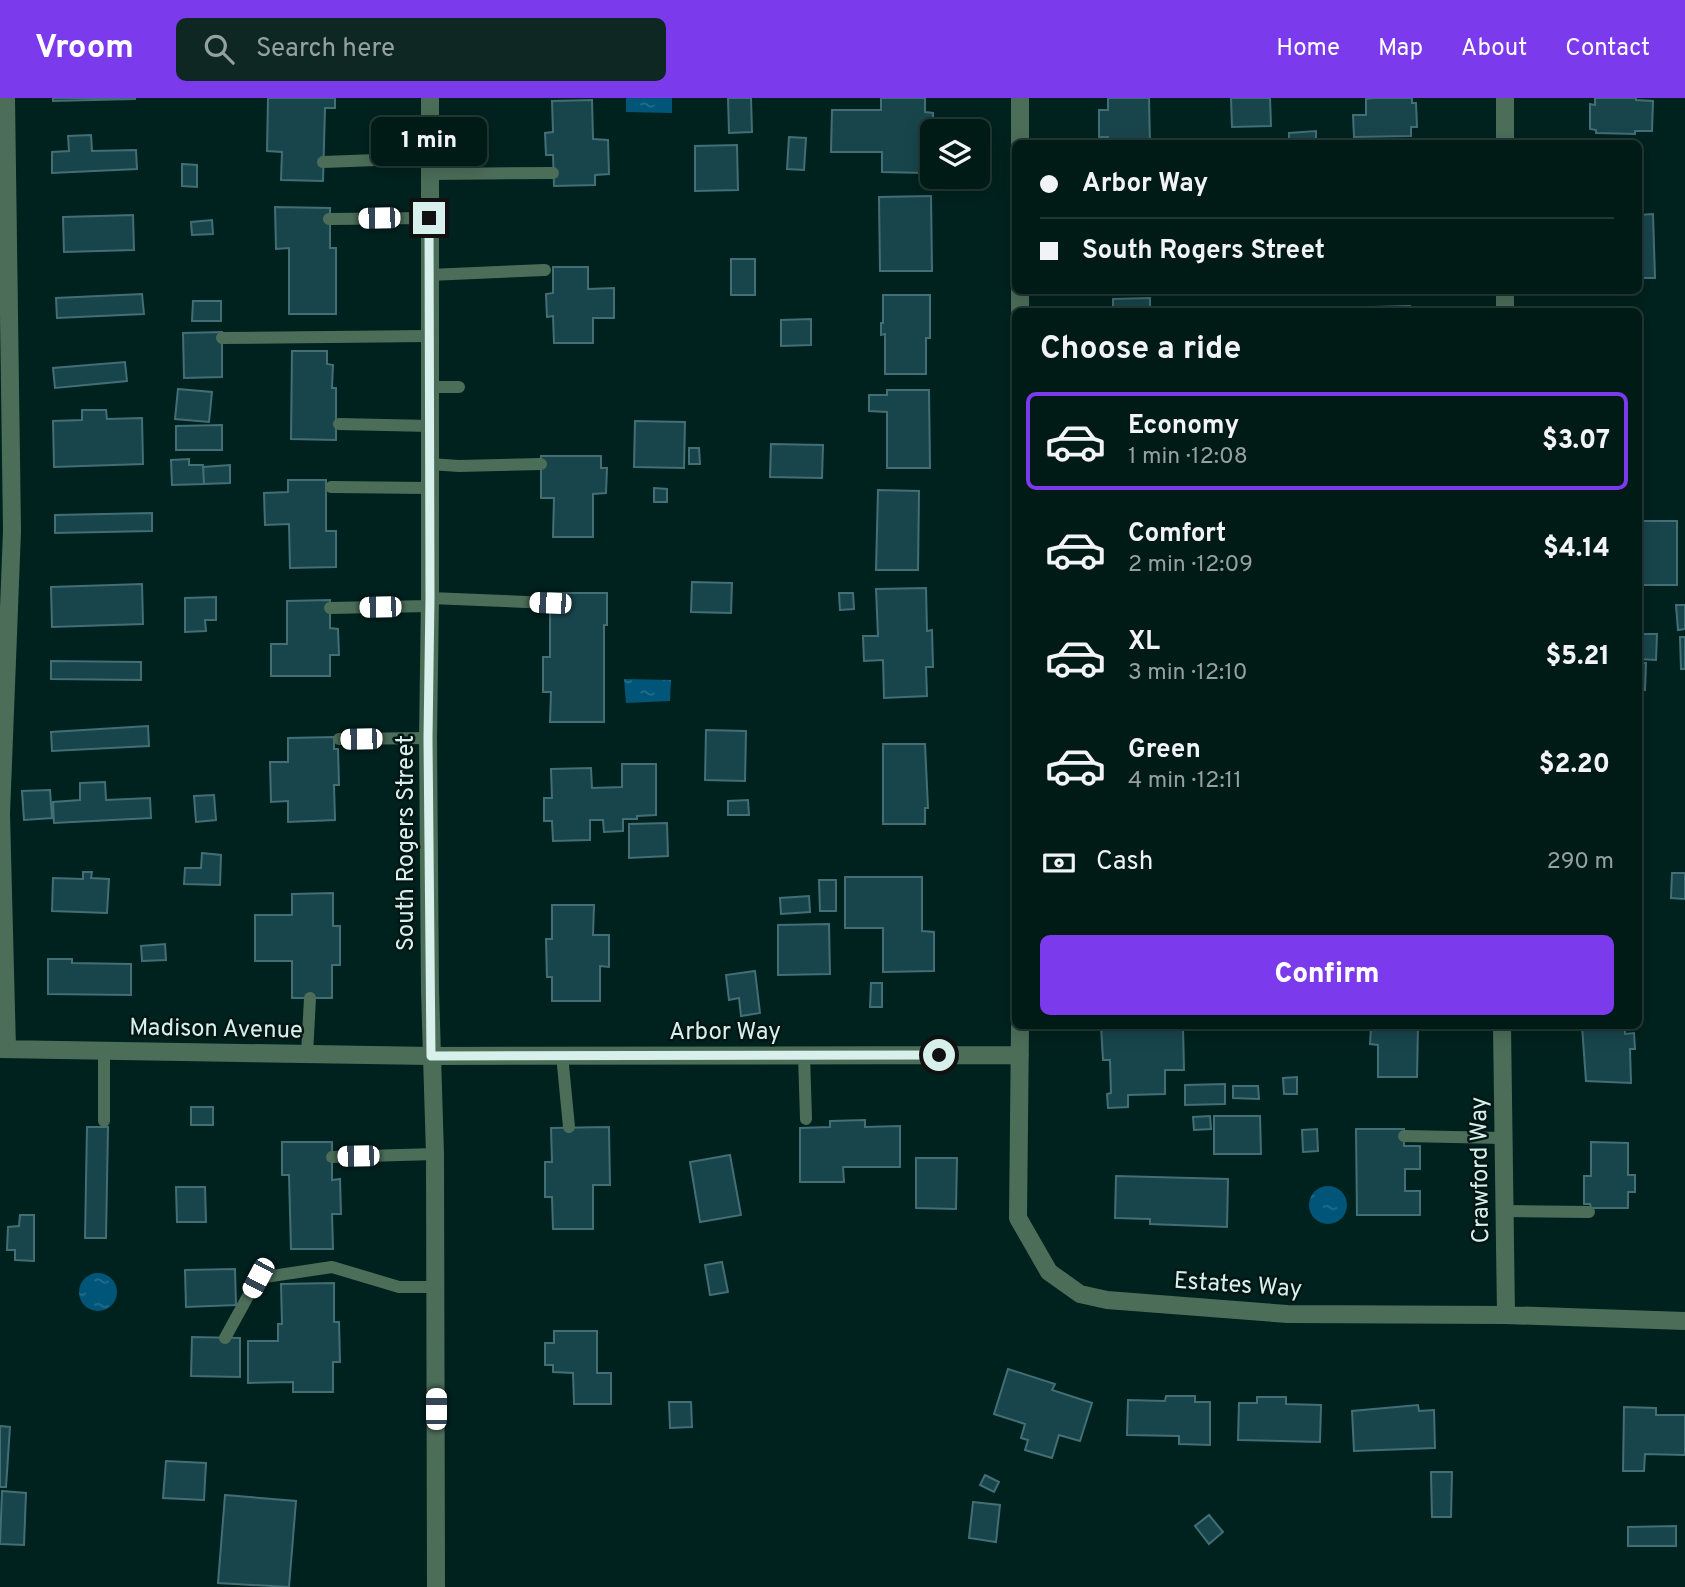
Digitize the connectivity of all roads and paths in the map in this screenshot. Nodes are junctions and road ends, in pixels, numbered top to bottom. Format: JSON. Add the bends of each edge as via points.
{"nodes":[{"id":1,"x":6,"y":98,"type":"edge"},
{"id":2,"x":430,"y":98,"type":"edge"},
{"id":3,"x":1020,"y":98,"type":"edge"},
{"id":4,"x":1505,"y":98,"type":"edge"},
{"id":5,"x":1020,"y":140,"type":"edge"},
{"id":6,"x":1505,"y":140,"type":"edge"},
{"id":7,"x":323,"y":162,"type":"dead end"},
{"id":8,"x":430,"y":166,"type":"junction"},
{"id":9,"x":553,"y":173,"type":"dead end"},
{"id":10,"x":429,"y":218,"type":"junction"},
{"id":11,"x":329,"y":219,"type":"dead end"},
{"id":12,"x":545,"y":270,"type":"dead end"},
{"id":13,"x":429,"y":275,"type":"junction"},
{"id":14,"x":430,"y":336,"type":"junction"},
{"id":15,"x":222,"y":338,"type":"dead end"},
{"id":16,"x":429,"y":387,"type":"junction"},
{"id":17,"x":458,"y":387,"type":"dead end"},
{"id":18,"x":339,"y":424,"type":"dead end"},
{"id":19,"x":431,"y":426,"type":"junction"},
{"id":20,"x":430,"y":464,"type":"junction"},
{"id":21,"x":541,"y":464,"type":"dead end"},
{"id":22,"x":331,"y":487,"type":"dead end"},
{"id":23,"x":429,"y":488,"type":"junction"},
{"id":24,"x":430,"y":602,"type":"junction"},
{"id":25,"x":550,"y":603,"type":"dead end"},
{"id":26,"x":330,"y":608,"type":"dead end"},
{"id":27,"x":428,"y":738,"type":"junction"},
{"id":28,"x":338,"y":740,"type":"dead end"},
{"id":29,"x":310,"y":998,"type":"dead end"},
{"id":30,"x":1020,"y":1029,"type":"edge"},
{"id":31,"x":1502,"y":1029,"type":"edge"},
{"id":32,"x":3,"y":1049,"type":"edge"},
{"id":33,"x":103,"y":1050,"type":"junction"},
{"id":34,"x":307,"y":1054,"type":"junction"},
{"id":35,"x":562,"y":1055,"type":"junction"},
{"id":36,"x":804,"y":1055,"type":"junction"},
{"id":37,"x":1020,"y":1055,"type":"junction"},
{"id":38,"x":431,"y":1056,"type":"junction"},
{"id":39,"x":806,"y":1119,"type":"dead end"},
{"id":40,"x":104,"y":1121,"type":"dead end"},
{"id":41,"x":569,"y":1127,"type":"dead end"},
{"id":42,"x":1404,"y":1136,"type":"dead end"},
{"id":43,"x":1502,"y":1138,"type":"junction"},
{"id":44,"x":435,"y":1154,"type":"junction"},
{"id":45,"x":332,"y":1157,"type":"dead end"},
{"id":46,"x":1503,"y":1211,"type":"junction"},
{"id":47,"x":1589,"y":1212,"type":"dead end"},
{"id":48,"x":436,"y":1287,"type":"junction"},
{"id":49,"x":1506,"y":1315,"type":"junction"},
{"id":50,"x":1685,"y":1321,"type":"edge"},
{"id":51,"x":225,"y":1338,"type":"dead end"},
{"id":52,"x":436,"y":1587,"type":"edge"}],
"edges":[{"from":1,"to":32,"type":"street","via":[[12,531],[1,814]]},
{"from":2,"to":8,"type":"street","name":"South Rogers Street"},
{"from":3,"to":5,"type":"street"},
{"from":4,"to":6,"type":"street"},
{"from":7,"to":8,"type":"lane"},
{"from":8,"to":9,"type":"lane"},
{"from":8,"to":10,"type":"street","name":"South Rogers Street"},
{"from":10,"to":11,"type":"lane"},
{"from":10,"to":13,"type":"street","name":"South Rogers Street"},
{"from":12,"to":13,"type":"lane"},
{"from":13,"to":14,"type":"street","name":"South Rogers Street"},
{"from":14,"to":15,"type":"lane"},
{"from":14,"to":16,"type":"street","name":"South Rogers Street"},
{"from":16,"to":17,"type":"lane"},
{"from":16,"to":19,"type":"street","name":"South Rogers Street"},
{"from":18,"to":19,"type":"lane"},
{"from":19,"to":20,"type":"street","name":"South Rogers Street"},
{"from":20,"to":21,"type":"lane"},
{"from":20,"to":23,"type":"street","name":"South Rogers Street"},
{"from":22,"to":23,"type":"lane"},
{"from":23,"to":24,"type":"street","name":"South Rogers Street"},
{"from":24,"to":25,"type":"lane"},
{"from":24,"to":26,"type":"lane"},
{"from":24,"to":27,"type":"street","name":"South Rogers Street"},
{"from":27,"to":28,"type":"lane"},
{"from":27,"to":38,"type":"street","name":"South Rogers Street"},
{"from":29,"to":34,"type":"lane"},
{"from":30,"to":37,"type":"street","name":"Estates Way"},
{"from":31,"to":43,"type":"street","name":"Crawford Way"},
{"from":32,"to":33,"type":"street","name":"Madison Avenue"},
{"from":33,"to":34,"type":"street","name":"Madison Avenue"},
{"from":33,"to":40,"type":"lane"},
{"from":34,"to":38,"type":"street","name":"Madison Avenue"},
{"from":35,"to":36,"type":"street","name":"Arbor Way"},
{"from":35,"to":38,"type":"street","name":"Arbor Way"},
{"from":35,"to":41,"type":"lane"},
{"from":36,"to":37,"type":"street","name":"Arbor Way"},
{"from":36,"to":39,"type":"lane"},
{"from":37,"to":49,"type":"street","name":"Estates Way","via":[[1018,1218],[1049,1272],[1080,1294],[1287,1314]]},
{"from":38,"to":44,"type":"street","name":"South Rogers Street"},
{"from":42,"to":43,"type":"lane"},
{"from":43,"to":46,"type":"street","name":"Crawford Way"},
{"from":44,"to":45,"type":"lane"},
{"from":44,"to":48,"type":"street","name":"South Rogers Street"},
{"from":46,"to":47,"type":"lane"},
{"from":46,"to":49,"type":"street","name":"Crawford Way"},
{"from":48,"to":51,"type":"lane","via":[[398,1287],[331,1267],[258,1278]]},
{"from":48,"to":52,"type":"street","name":"South Rogers Street"},
{"from":49,"to":50,"type":"street","name":"Estates Way"}]}
